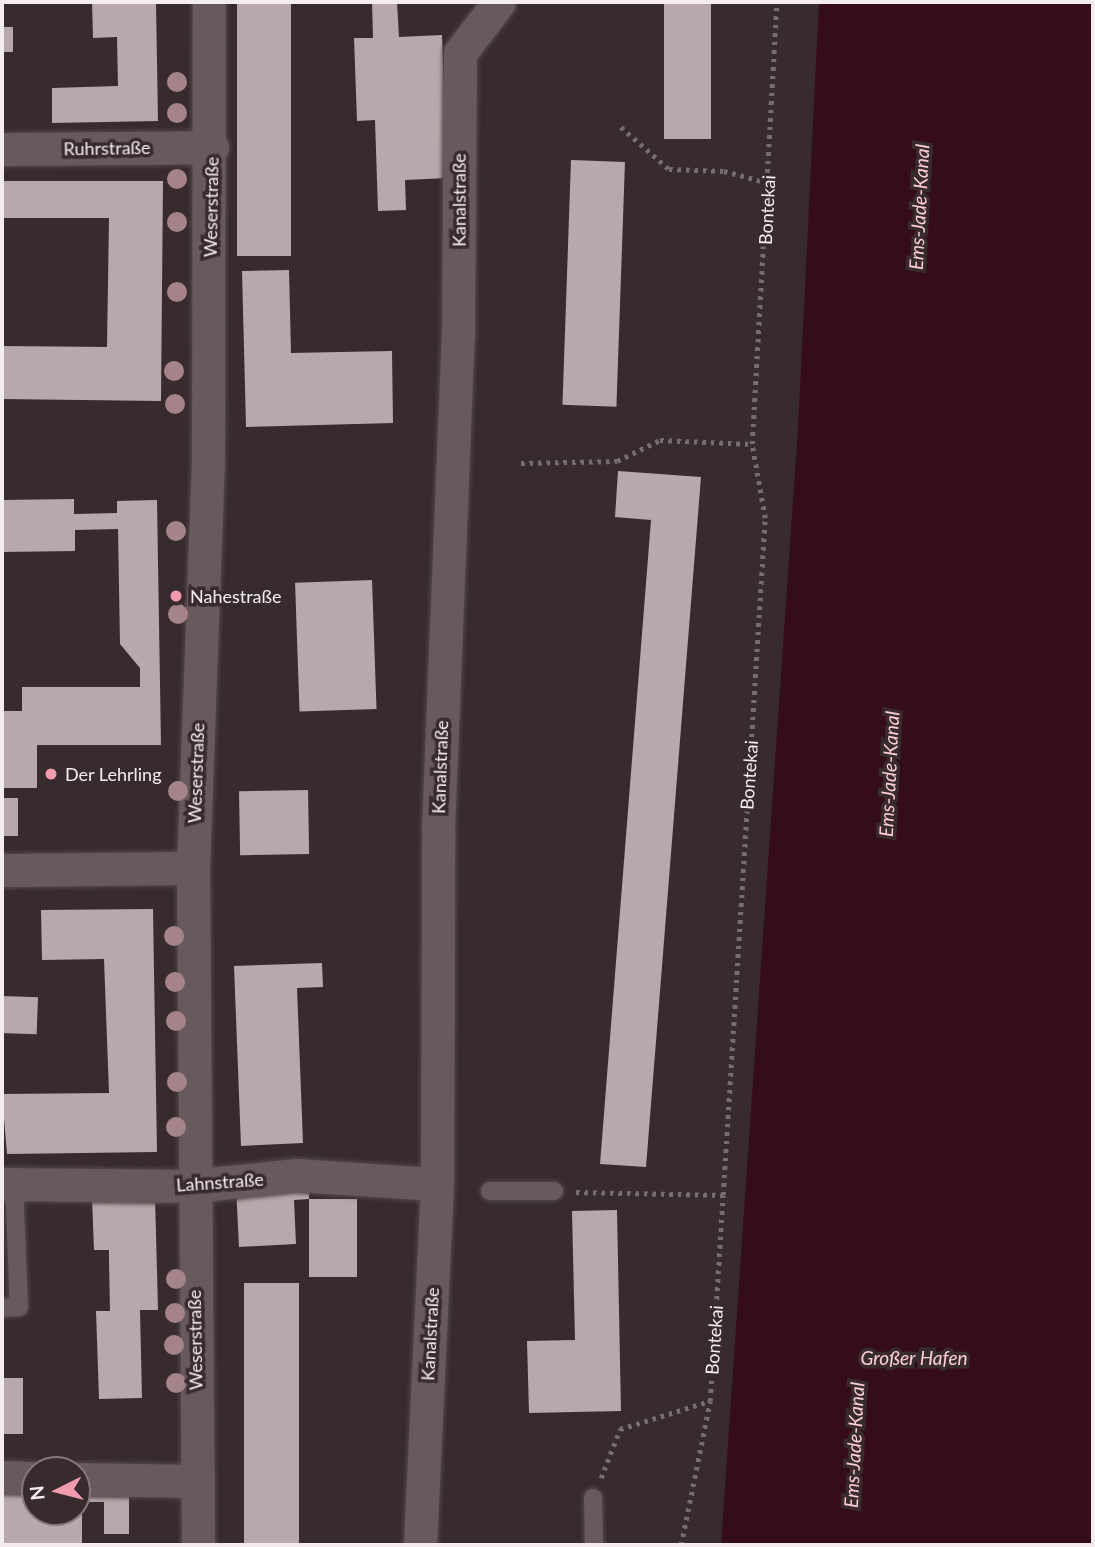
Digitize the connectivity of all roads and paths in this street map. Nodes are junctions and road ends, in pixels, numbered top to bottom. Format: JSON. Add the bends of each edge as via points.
{"nodes":[{"id":1,"x":209,"y":2,"type":"edge"},
{"id":2,"x":499,"y":2,"type":"edge"},
{"id":3,"x":777,"y":2,"type":"edge"},
{"id":4,"x":621,"y":127,"type":"dead end"},
{"id":5,"x":212,"y":147,"type":"junction"},
{"id":6,"x":2,"y":149,"type":"edge"},
{"id":7,"x":769,"y":183,"type":"junction"},
{"id":8,"x":752,"y":444,"type":"junction"},
{"id":9,"x":521,"y":463,"type":"dead end"},
{"id":10,"x":193,"y":868,"type":"junction"},
{"id":11,"x":2,"y":870,"type":"edge"},
{"id":12,"x":437,"y":1184,"type":"junction"},
{"id":13,"x":8,"y":1185,"type":"edge"},
{"id":14,"x":193,"y":1186,"type":"junction"},
{"id":15,"x":490,"y":1191,"type":"dead end"},
{"id":16,"x":554,"y":1191,"type":"joint"},
{"id":17,"x":723,"y":1195,"type":"junction"},
{"id":18,"x":2,"y":1308,"type":"edge"},
{"id":19,"x":710,"y":1401,"type":"junction"},
{"id":20,"x":2,"y":1478,"type":"edge"},
{"id":21,"x":21,"y":1478,"type":"edge"},
{"id":22,"x":91,"y":1479,"type":"edge"},
{"id":23,"x":198,"y":1481,"type":"junction"},
{"id":24,"x":593,"y":1498,"type":"joint"},
{"id":25,"x":198,"y":1545,"type":"edge"},
{"id":26,"x":420,"y":1545,"type":"edge"},
{"id":27,"x":594,"y":1545,"type":"edge"},
{"id":28,"x":681,"y":1545,"type":"edge"}],
"edges":[{"from":1,"to":5,"type":"street","name":"Weserstraße"},
{"from":2,"to":12,"type":"street","name":"Kanalstraße","via":[[460,53],[458,336],[448,464],[438,828]]},
{"from":3,"to":7,"type":"path","name":"Bontekai"},
{"from":4,"to":7,"type":"path","via":[[668,169],[724,171]]},
{"from":5,"to":6,"type":"street","name":"Ruhrstraße"},
{"from":5,"to":10,"type":"street","name":"Weserstraße"},
{"from":7,"to":8,"type":"path","name":"Bontekai"},
{"from":8,"to":9,"type":"path","via":[[660,440],[617,461]]},
{"from":8,"to":17,"type":"path","name":"Bontekai","via":[[765,518]]},
{"from":10,"to":11,"type":"street"},
{"from":10,"to":14,"type":"street","name":"Weserstraße"},
{"from":12,"to":14,"type":"street","name":"Lahnstraße","via":[[296,1175]]},
{"from":12,"to":26,"type":"street","name":"Kanalstraße"},
{"from":13,"to":14,"type":"street","name":"Lahnstraße"},
{"from":13,"to":18,"type":"lane","via":[[19,1307]]},
{"from":14,"to":23,"type":"street","name":"Weserstraße"},
{"from":15,"to":16,"type":"lane"},
{"from":16,"to":17,"type":"path"},
{"from":17,"to":19,"type":"path","name":"Bontekai"},
{"from":19,"to":24,"type":"path","via":[[620,1429]]},
{"from":19,"to":28,"type":"path","name":"Bontekai"},
{"from":20,"to":21,"type":"street"},
{"from":22,"to":23,"type":"street"},
{"from":23,"to":25,"type":"street","name":"Weserstraße"},
{"from":24,"to":27,"type":"lane"}]}
